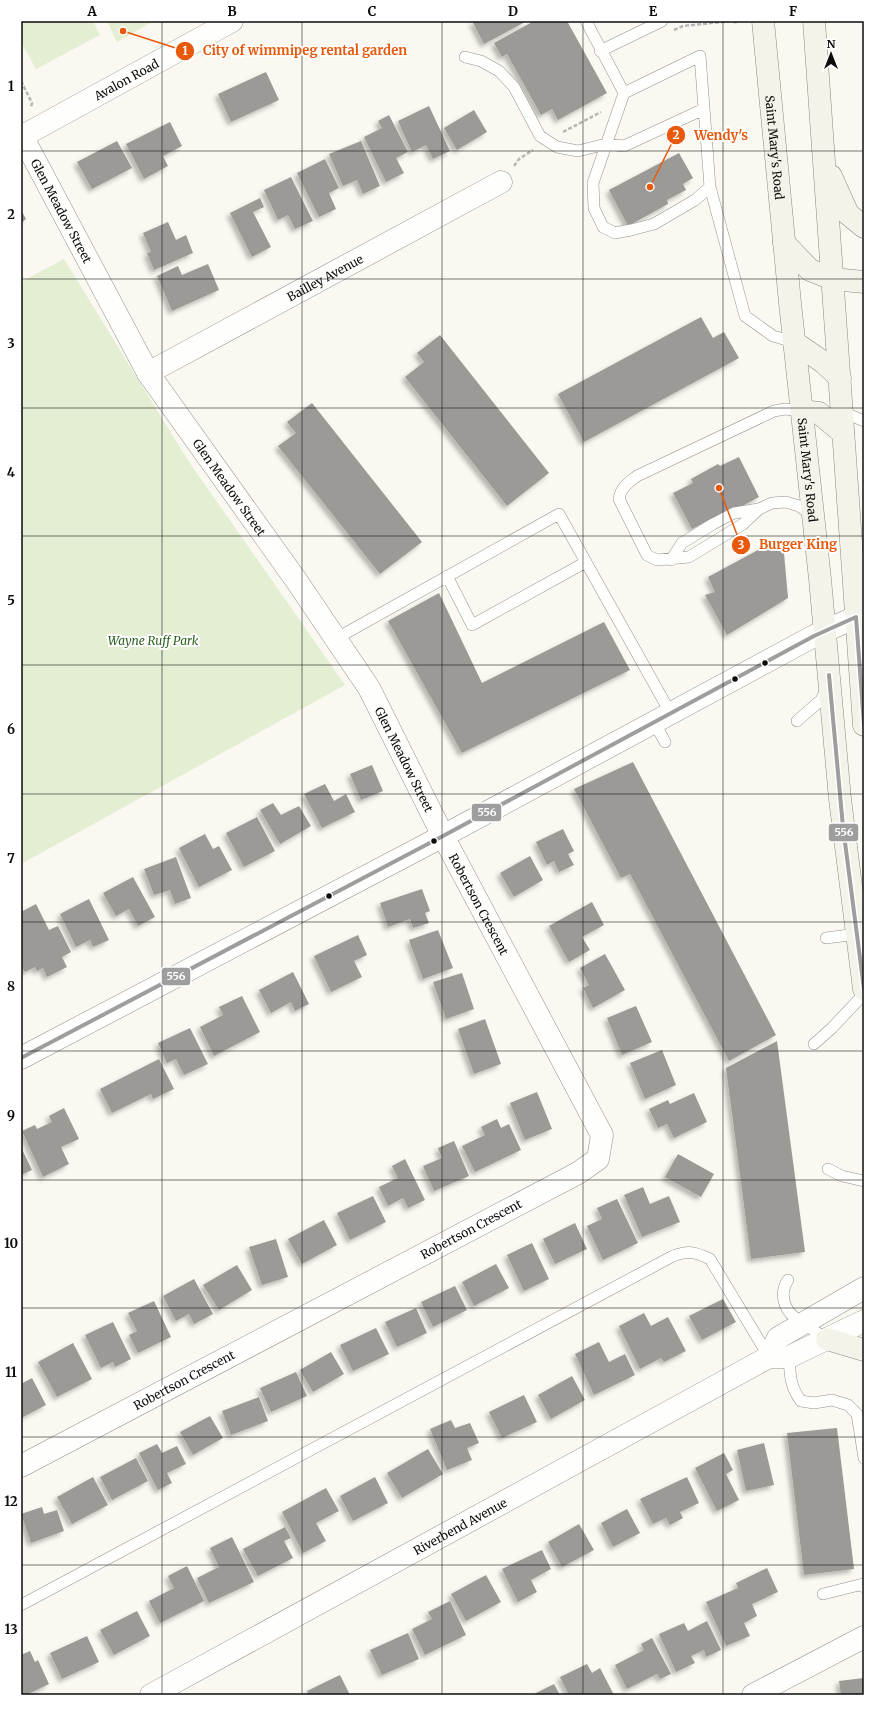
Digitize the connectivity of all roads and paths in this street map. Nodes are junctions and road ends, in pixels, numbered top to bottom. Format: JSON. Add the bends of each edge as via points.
{"nodes":[{"id":1,"x":232,"y":21,"type":"edge"},
{"id":2,"x":586,"y":21,"type":"edge"},
{"id":3,"x":662,"y":21,"type":"edge"},
{"id":4,"x":763,"y":21,"type":"edge"},
{"id":5,"x":814,"y":21,"type":"edge"},
{"id":6,"x":738,"y":23,"type":"dead end"},
{"id":7,"x":670,"y":33,"type":"dead end"},
{"id":8,"x":600,"y":51,"type":"junction"},
{"id":9,"x":465,"y":56,"type":"dead end"},
{"id":10,"x":624,"y":93,"type":"junction"},
{"id":11,"x":704,"y":109,"type":"junction"},
{"id":12,"x":21,"y":136,"type":"edge"},
{"id":13,"x":606,"y":144,"type":"junction"},
{"id":14,"x":824,"y":156,"type":"junction"},
{"id":15,"x":501,"y":182,"type":"dead end"},
{"id":16,"x":710,"y":187,"type":"junction"},
{"id":17,"x":864,"y":228,"type":"edge"},
{"id":18,"x":784,"y":243,"type":"junction"},
{"id":19,"x":833,"y":279,"type":"junction"},
{"id":20,"x":864,"y":282,"type":"edge"},
{"id":21,"x":794,"y":342,"type":"junction"},
{"id":22,"x":148,"y":373,"type":"junction"},
{"id":23,"x":840,"y":378,"type":"junction"},
{"id":24,"x":842,"y":408,"type":"junction"},
{"id":25,"x":802,"y":411,"type":"junction"},
{"id":26,"x":864,"y":420,"type":"edge"},
{"id":27,"x":844,"y":432,"type":"junction"},
{"id":28,"x":759,"y":509,"type":"junction"},
{"id":29,"x":813,"y":516,"type":"junction"},
{"id":30,"x":864,"y":554,"type":"edge"},
{"id":31,"x":671,"y":560,"type":"junction"},
{"id":32,"x":586,"y":562,"type":"junction"},
{"id":33,"x":447,"y":576,"type":"junction"},
{"id":34,"x":854,"y":578,"type":"junction"},
{"id":35,"x":856,"y":617,"type":"junction"},
{"id":36,"x":825,"y":631,"type":"junction"},
{"id":37,"x":337,"y":638,"type":"junction"},
{"id":38,"x":830,"y":681,"type":"junction"},
{"id":39,"x":663,"y":718,"type":"junction"},
{"id":40,"x":798,"y":721,"type":"dead end"},
{"id":41,"x":864,"y":725,"type":"edge"},
{"id":42,"x":665,"y":742,"type":"dead end"},
{"id":43,"x":443,"y":836,"type":"junction"},
{"id":44,"x":857,"y":934,"type":"junction"},
{"id":45,"x":826,"y":938,"type":"dead end"},
{"id":46,"x":864,"y":989,"type":"edge"},
{"id":47,"x":864,"y":994,"type":"edge"},
{"id":48,"x":814,"y":1044,"type":"dead end"},
{"id":49,"x":21,"y":1058,"type":"edge"},
{"id":50,"x":828,"y":1169,"type":"dead end"},
{"id":51,"x":864,"y":1181,"type":"edge"},
{"id":52,"x":788,"y":1280,"type":"dead end"},
{"id":53,"x":864,"y":1288,"type":"edge"},
{"id":54,"x":864,"y":1321,"type":"edge"},
{"id":55,"x":805,"y":1324,"type":"junction"},
{"id":56,"x":827,"y":1339,"type":"junction"},
{"id":57,"x":864,"y":1350,"type":"edge"},
{"id":58,"x":779,"y":1357,"type":"junction"},
{"id":59,"x":864,"y":1458,"type":"edge"},
{"id":60,"x":21,"y":1466,"type":"edge"},
{"id":61,"x":864,"y":1585,"type":"edge"},
{"id":62,"x":823,"y":1594,"type":"dead end"},
{"id":63,"x":21,"y":1605,"type":"edge"},
{"id":64,"x":864,"y":1637,"type":"edge"},
{"id":65,"x":151,"y":1695,"type":"edge"},
{"id":66,"x":753,"y":1695,"type":"edge"}],
"edges":[{"from":1,"to":12,"type":"street","name":"Avalon Road"},
{"from":2,"to":8,"type":"lane"},
{"from":3,"to":8,"type":"lane"},
{"from":4,"to":18,"type":"main road","name":"Saint Mary's Road"},
{"from":5,"to":14,"type":"main road"},
{"from":6,"to":7,"type":"path","via":[[731,21],[683,26]]},
{"from":8,"to":10,"type":"lane"},
{"from":9,"to":13,"type":"lane","via":[[481,60],[499,70],[514,87],[540,136],[557,147],[578,151]]},
{"from":10,"to":11,"type":"lane","via":[[700,56]]},
{"from":10,"to":13,"type":"lane"},
{"from":11,"to":13,"type":"lane","via":[[624,146]]},
{"from":11,"to":16,"type":"lane"},
{"from":12,"to":22,"type":"street","name":"Glen Meadow Street"},
{"from":13,"to":16,"type":"lane","via":[[593,183],[594,208],[603,227],[615,233],[654,224],[695,200]]},
{"from":14,"to":17,"type":"main road","via":[[848,214]]},
{"from":14,"to":19,"type":"main road"},
{"from":15,"to":22,"type":"street","name":"Bailley Avenue"},
{"from":16,"to":21,"type":"lane","via":[[745,316],[773,336]]},
{"from":18,"to":19,"type":"main road","via":[[810,270]]},
{"from":18,"to":21,"type":"main road","name":"Saint Mary's Road"},
{"from":19,"to":20,"type":"main road"},
{"from":19,"to":23,"type":"main road"},
{"from":21,"to":23,"type":"main road","via":[[824,362]]},
{"from":21,"to":25,"type":"main road","name":"Saint Mary's Road"},
{"from":22,"to":37,"type":"street","name":"Glen Meadow Street"},
{"from":23,"to":24,"type":"main road"},
{"from":24,"to":26,"type":"lane","via":[[850,415]]},
{"from":24,"to":27,"type":"main road"},
{"from":25,"to":27,"type":"main road","via":[[818,413]]},
{"from":25,"to":29,"type":"main road","name":"Saint Mary's Road"},
{"from":25,"to":31,"type":"lane","via":[[774,411],[625,484],[619,499],[647,555],[657,560]]},
{"from":27,"to":34,"type":"main road"},
{"from":28,"to":29,"type":"lane","via":[[772,503],[786,502],[799,506]]},
{"from":28,"to":31,"type":"lane","via":[[744,524],[689,557]]},
{"from":28,"to":31,"type":"lane","via":[[734,513],[713,524],[682,543]]},
{"from":29,"to":36,"type":"main road","name":"Saint Mary's Road"},
{"from":30,"to":34,"type":"lane"},
{"from":32,"to":33,"type":"lane","via":[[559,514]]},
{"from":32,"to":33,"type":"lane","via":[[472,625]]},
{"from":32,"to":39,"type":"lane"},
{"from":33,"to":37,"type":"lane"},
{"from":34,"to":35,"type":"main road"},
{"from":35,"to":36,"type":"street"},
{"from":35,"to":41,"type":"main road"},
{"from":36,"to":38,"type":"main road","name":"Saint Mary's Road"},
{"from":36,"to":39,"type":"street"},
{"from":37,"to":43,"type":"street","name":"Glen Meadow Street","via":[[369,688]]},
{"from":38,"to":40,"type":"lane","via":[[821,700]]},
{"from":38,"to":44,"type":"main road","name":"Saint Mary's Road","via":[[840,798]]},
{"from":39,"to":42,"type":"lane"},
{"from":39,"to":43,"type":"street"},
{"from":43,"to":49,"type":"street"},
{"from":43,"to":60,"type":"street","name":"Robertson Crescent","via":[[602,1135],[598,1159],[578,1173]]},
{"from":44,"to":45,"type":"lane"},
{"from":44,"to":46,"type":"main road","name":"Saint Mary's Road"},
{"from":47,"to":48,"type":"lane"},
{"from":50,"to":51,"type":"lane","via":[[842,1176]]},
{"from":52,"to":55,"type":"lane","via":[[782,1293],[784,1300],[790,1313]]},
{"from":53,"to":55,"type":"street"},
{"from":54,"to":56,"type":"street","name":"Riverbend Avenue"},
{"from":55,"to":56,"type":"lane"},
{"from":55,"to":58,"type":"street","via":[[778,1338]]},
{"from":56,"to":57,"type":"main road"},
{"from":56,"to":58,"type":"street","name":"Riverbend Avenue"},
{"from":58,"to":59,"type":"lane","via":[[795,1394],[801,1401],[814,1403],[832,1400],[848,1405],[857,1414]]},
{"from":58,"to":63,"type":"lane","via":[[710,1259],[696,1252],[684,1252]]},
{"from":58,"to":65,"type":"street","name":"Riverbend Avenue"},
{"from":61,"to":62,"type":"lane"},
{"from":64,"to":66,"type":"street"}]}
